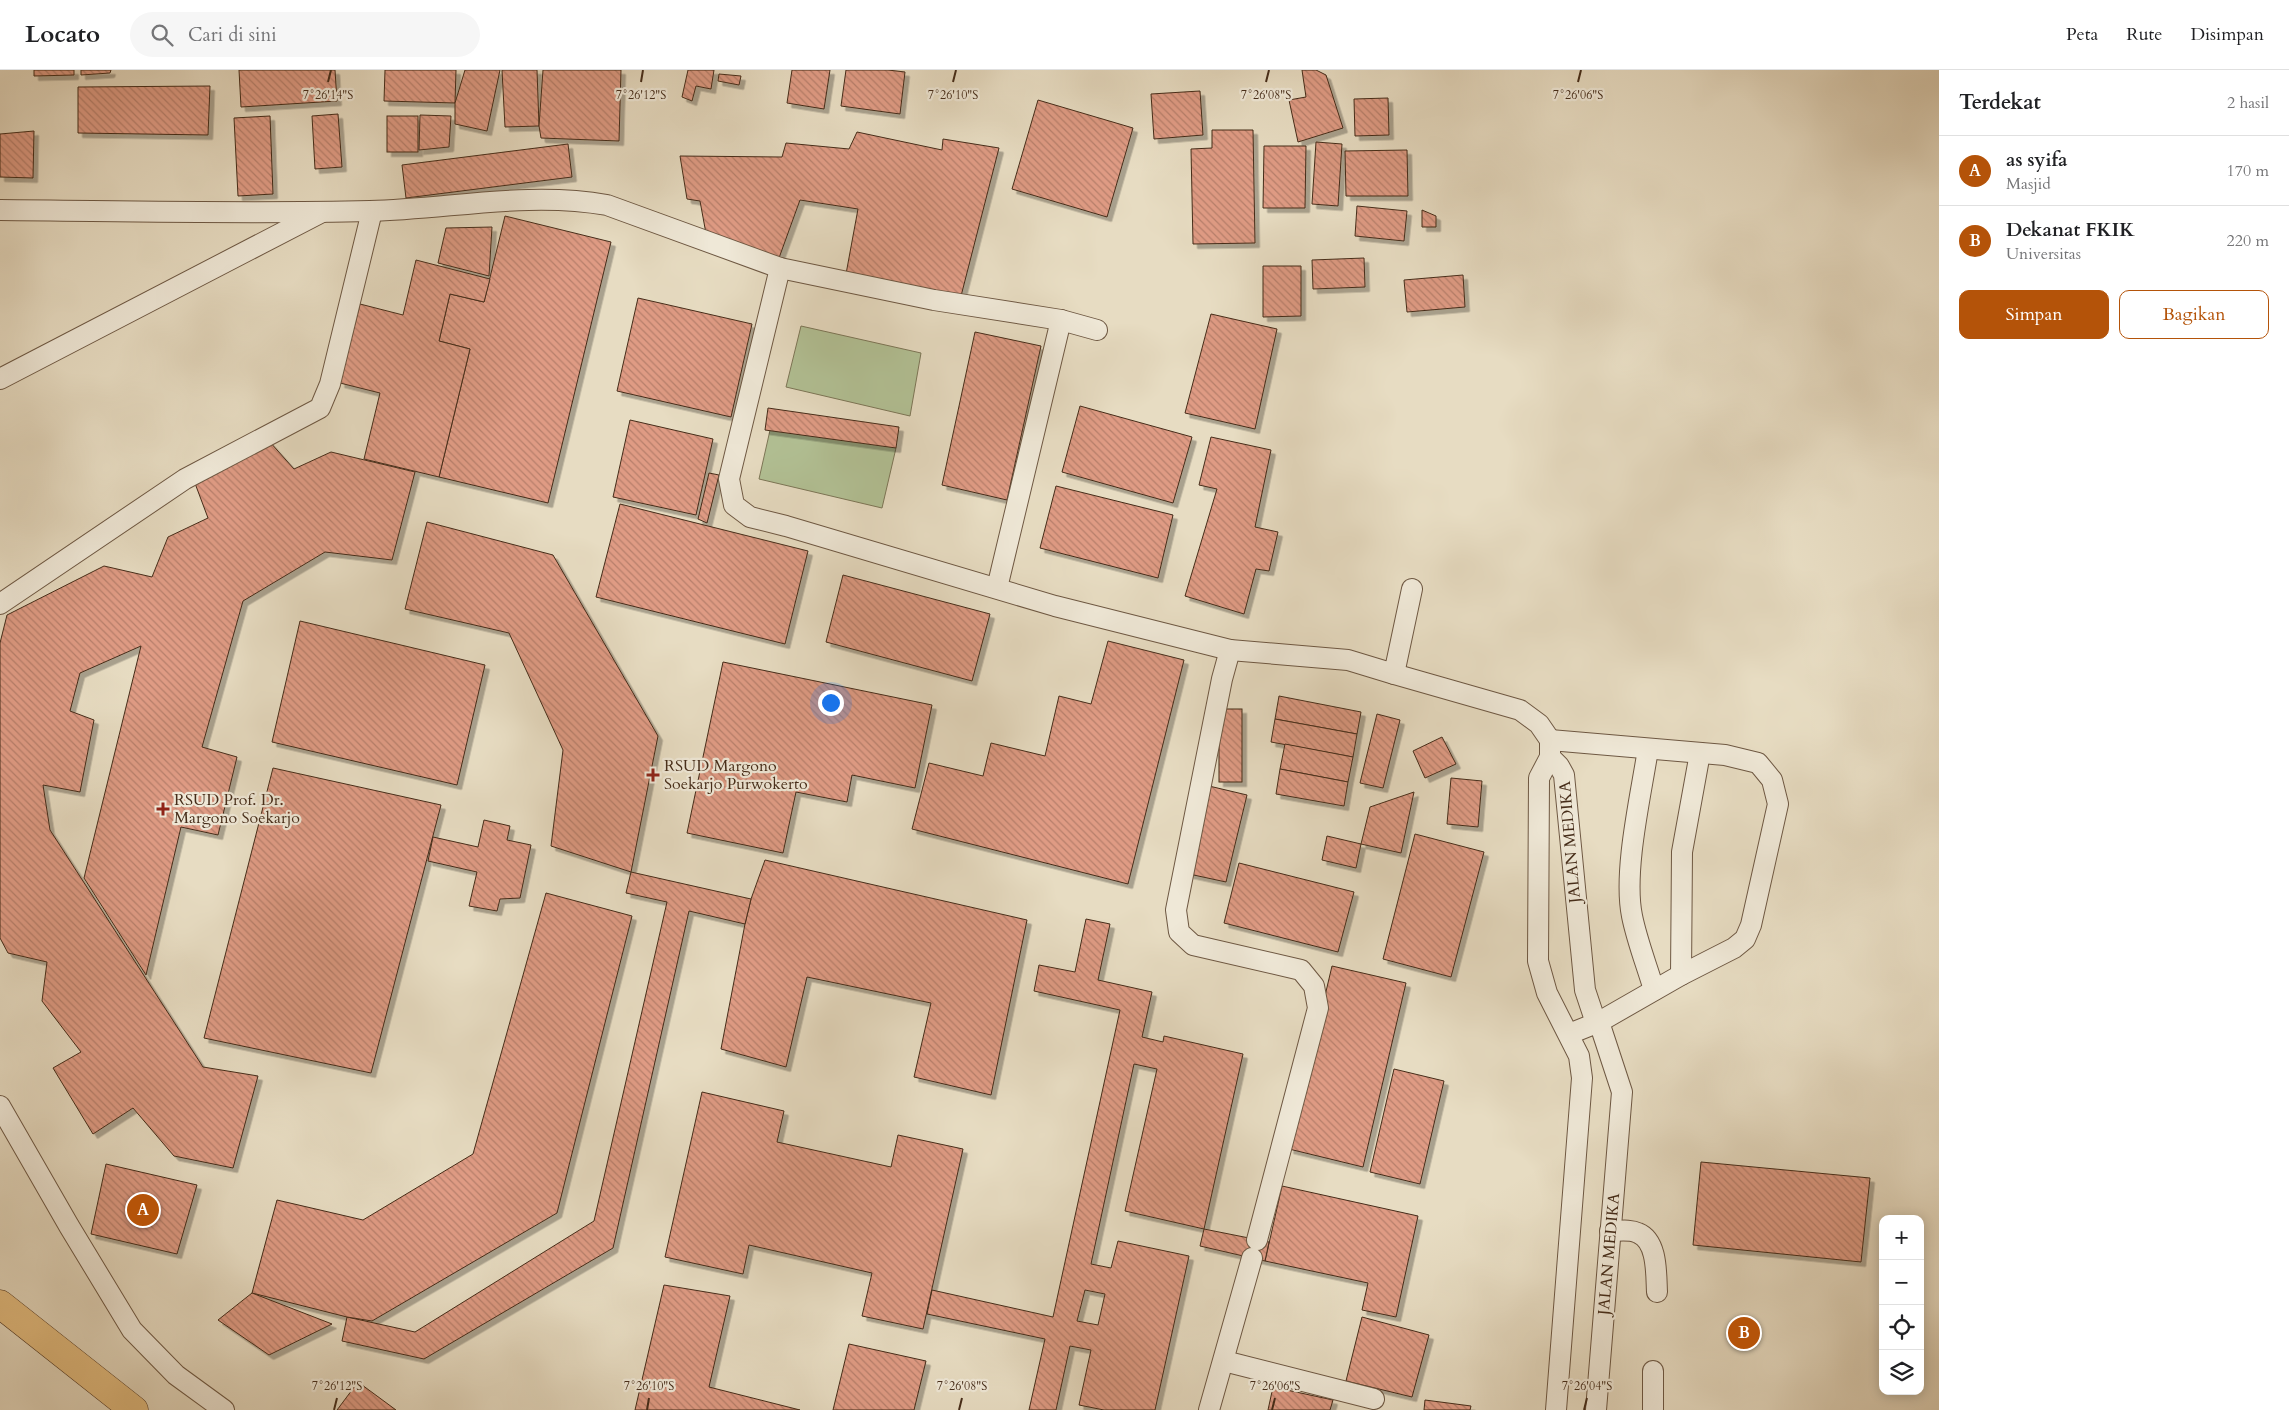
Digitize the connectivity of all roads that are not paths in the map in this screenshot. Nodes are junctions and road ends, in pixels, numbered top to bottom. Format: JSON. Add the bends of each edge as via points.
{"nodes":[{"id":1,"x":0,"y":210,"type":"edge"},
{"id":2,"x":325,"y":211,"type":"junction"},
{"id":3,"x":372,"y":211,"type":"junction"},
{"id":4,"x":780,"y":268,"type":"junction"},
{"id":5,"x":1061,"y":320,"type":"junction"},
{"id":6,"x":1097,"y":330,"type":"dead end"},
{"id":7,"x":0,"y":380,"type":"edge"},
{"id":8,"x":997,"y":588,"type":"junction"},
{"id":9,"x":1412,"y":589,"type":"dead end"},
{"id":10,"x":0,"y":604,"type":"edge"},
{"id":11,"x":1230,"y":650,"type":"junction"},
{"id":12,"x":1394,"y":674,"type":"junction"},
{"id":13,"x":1550,"y":748,"type":"junction"},
{"id":14,"x":1648,"y":749,"type":"junction"},
{"id":15,"x":1700,"y":753,"type":"junction"},
{"id":16,"x":1680,"y":975,"type":"junction"},
{"id":17,"x":1654,"y":990,"type":"junction"},
{"id":18,"x":1599,"y":1022,"type":"junction"},
{"id":19,"x":1569,"y":1034,"type":"junction"},
{"id":20,"x":0,"y":1106,"type":"edge"},
{"id":21,"x":1610,"y":1231,"type":"junction"},
{"id":22,"x":1657,"y":1292,"type":"dead end"},
{"id":23,"x":0,"y":1304,"type":"edge"},
{"id":24,"x":1224,"y":1361,"type":"junction"},
{"id":25,"x":1652,"y":1371,"type":"dead end"},
{"id":26,"x":1374,"y":1399,"type":"dead end"},
{"id":27,"x":134,"y":1410,"type":"edge"},
{"id":28,"x":224,"y":1410,"type":"edge"},
{"id":29,"x":1210,"y":1410,"type":"edge"},
{"id":30,"x":1556,"y":1410,"type":"edge"},
{"id":31,"x":1596,"y":1410,"type":"edge"},
{"id":32,"x":1653,"y":1410,"type":"edge"}],
"edges":[{"from":1,"to":2,"type":"lane"},
{"from":2,"to":3,"type":"lane"},
{"from":2,"to":7,"type":"lane"},
{"from":3,"to":4,"type":"lane","via":[[514,199],[585,201],[608,205]]},
{"from":3,"to":10,"type":"lane","via":[[330,384],[320,408],[185,479]]},
{"from":4,"to":5,"type":"lane","via":[[934,300]]},
{"from":4,"to":8,"type":"lane","via":[[729,479],[734,504],[750,517]]},
{"from":5,"to":6,"type":"lane"},
{"from":5,"to":8,"type":"lane"},
{"from":8,"to":11,"type":"lane"},
{"from":9,"to":12,"type":"lane"},
{"from":11,"to":12,"type":"lane","via":[[1348,660]]},
{"from":11,"to":24,"type":"lane","via":[[1176,910],[1179,932],[1193,945],[1301,970],[1314,986],[1318,1008]]},
{"from":12,"to":13,"type":"lane","via":[[1520,710],[1539,724]]},
{"from":13,"to":14,"type":"lane"},
{"from":13,"to":18,"type":"lane","name":"JALAN MEDIKA","via":[[1564,775],[1585,990]]},
{"from":13,"to":19,"type":"lane","name":"JALAN MEDIKA","via":[[1539,778],[1538,961],[1547,993]]},
{"from":14,"to":15,"type":"lane"},
{"from":14,"to":17,"type":"lane","via":[[1630,875],[1632,915]]},
{"from":15,"to":16,"type":"lane","via":[[1682,852]]},
{"from":15,"to":16,"type":"lane","via":[[1758,763],[1772,780],[1778,804],[1744,939],[1734,948]]},
{"from":16,"to":17,"type":"lane"},
{"from":17,"to":18,"type":"lane"},
{"from":18,"to":19,"type":"lane"},
{"from":18,"to":21,"type":"lane","name":"JALAN MEDIKA","via":[[1622,1092]]},
{"from":19,"to":30,"type":"lane","name":"JALAN MEDIKA","via":[[1579,1056],[1582,1100]]},
{"from":20,"to":28,"type":"lane","via":[[132,1330],[176,1375]]},
{"from":21,"to":22,"type":"lane","via":[[1638,1233],[1646,1238],[1656,1266]]},
{"from":21,"to":31,"type":"lane","name":"JALAN MEDIKA"},
{"from":23,"to":27,"type":"main road"},
{"from":24,"to":26,"type":"lane"},
{"from":24,"to":29,"type":"lane"},
{"from":25,"to":32,"type":"lane"}]}
